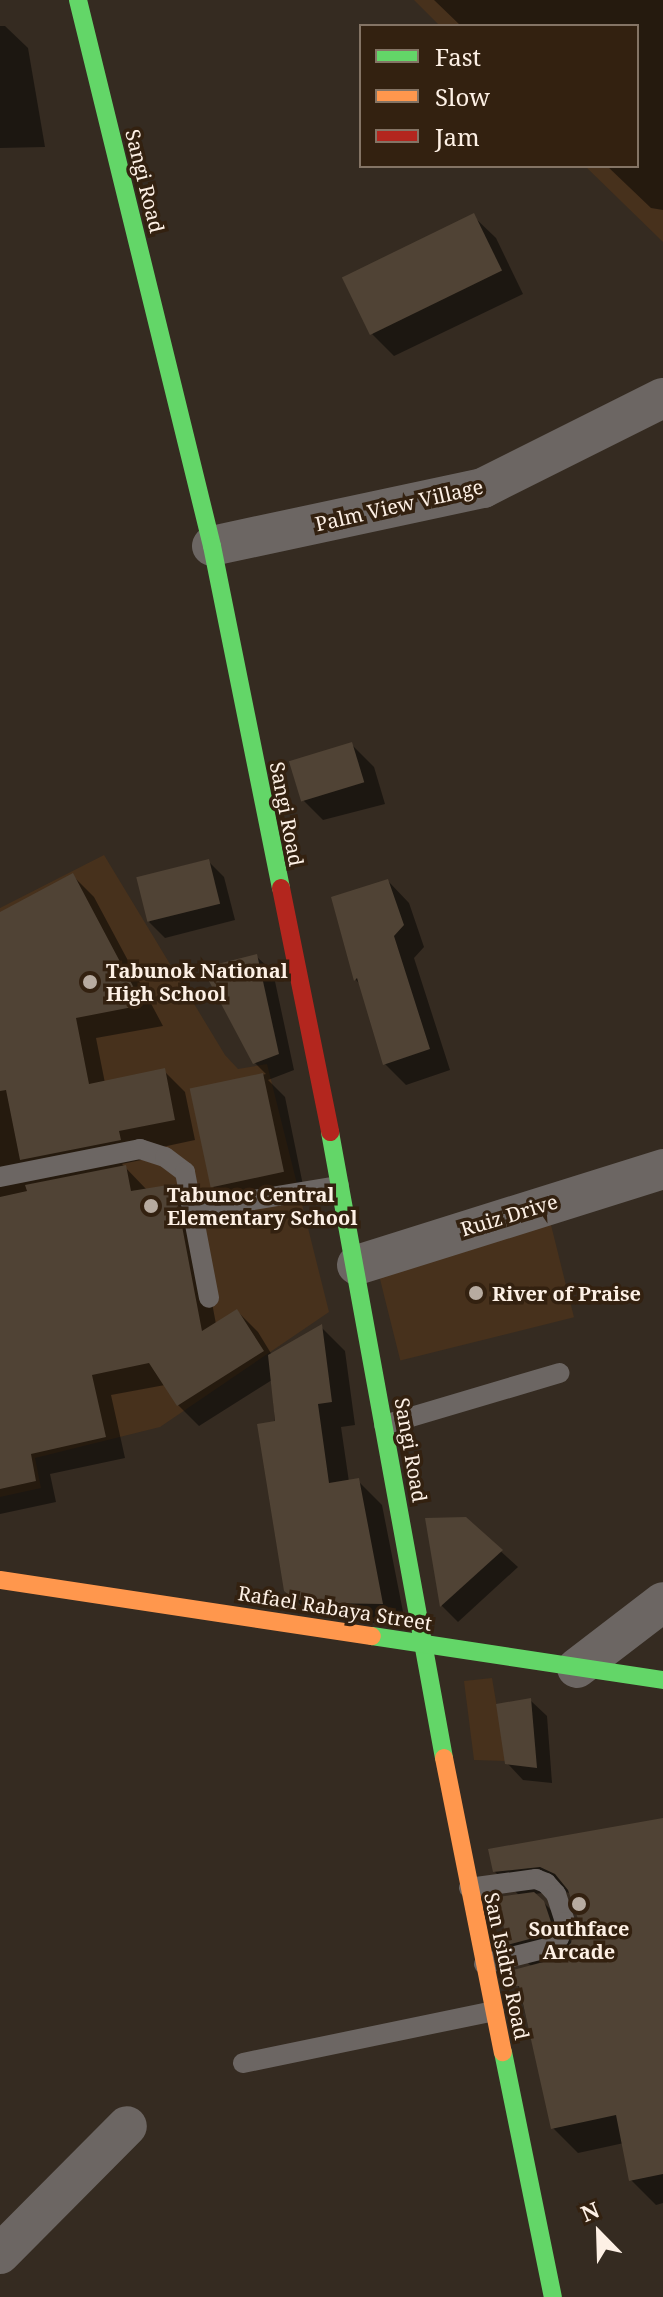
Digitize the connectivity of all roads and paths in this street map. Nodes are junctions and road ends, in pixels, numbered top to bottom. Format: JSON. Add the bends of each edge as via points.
{"nodes":[{"id":1,"x":78,"y":0,"type":"edge"},
{"id":2,"x":663,"y":398,"type":"edge"},
{"id":3,"x":212,"y":546,"type":"junction"},
{"id":4,"x":663,"y":1169,"type":"edge"},
{"id":5,"x":0,"y":1177,"type":"edge"},
{"id":6,"x":339,"y":1186,"type":"junction"},
{"id":7,"x":192,"y":1210,"type":"junction"},
{"id":8,"x":357,"y":1265,"type":"junction"},
{"id":9,"x":209,"y":1298,"type":"dead end"},
{"id":10,"x":559,"y":1373,"type":"dead end"},
{"id":11,"x":384,"y":1425,"type":"junction"},
{"id":12,"x":0,"y":1580,"type":"edge"},
{"id":13,"x":663,"y":1602,"type":"edge"},
{"id":14,"x":421,"y":1643,"type":"junction"},
{"id":15,"x":577,"y":1668,"type":"junction"},
{"id":16,"x":663,"y":1680,"type":"edge"},
{"id":17,"x":469,"y":1888,"type":"junction"},
{"id":18,"x":484,"y":1964,"type":"junction"},
{"id":19,"x":494,"y":2011,"type":"junction"},
{"id":20,"x":243,"y":2063,"type":"dead end"},
{"id":21,"x":127,"y":2126,"type":"dead end"},
{"id":22,"x":0,"y":2254,"type":"edge"},
{"id":23,"x":553,"y":2297,"type":"edge"}],
"edges":[{"from":1,"to":3,"type":"street","name":"Sangi Road"},
{"from":2,"to":3,"type":"street","name":"Palm View Village","via":[[483,488]]},
{"from":3,"to":6,"type":"street","name":"Sangi Road"},
{"from":4,"to":8,"type":"street","name":"Ruiz Drive"},
{"from":5,"to":7,"type":"lane","via":[[140,1149],[165,1157],[185,1172]]},
{"from":6,"to":7,"type":"lane"},
{"from":6,"to":8,"type":"street","name":"Sangi Road"},
{"from":7,"to":9,"type":"lane"},
{"from":8,"to":11,"type":"street","name":"Sangi Road"},
{"from":10,"to":11,"type":"lane"},
{"from":11,"to":14,"type":"street","name":"Sangi Road"},
{"from":12,"to":14,"type":"street","name":"Rafael Rabaya Street"},
{"from":13,"to":15,"type":"street"},
{"from":14,"to":15,"type":"street","name":"Rafael Rabaya Street"},
{"from":14,"to":17,"type":"street","name":"San Isidro Road"},
{"from":15,"to":16,"type":"street","name":"Rafael Rabaya Street"},
{"from":17,"to":18,"type":"street","name":"San Isidro Road"},
{"from":17,"to":18,"type":"lane","via":[[536,1879],[556,1894],[565,1922],[559,1938],[547,1948]]},
{"from":18,"to":19,"type":"street","name":"San Isidro Road"},
{"from":19,"to":20,"type":"lane"},
{"from":19,"to":23,"type":"street","name":"San Isidro Road"},
{"from":21,"to":22,"type":"street"}]}
